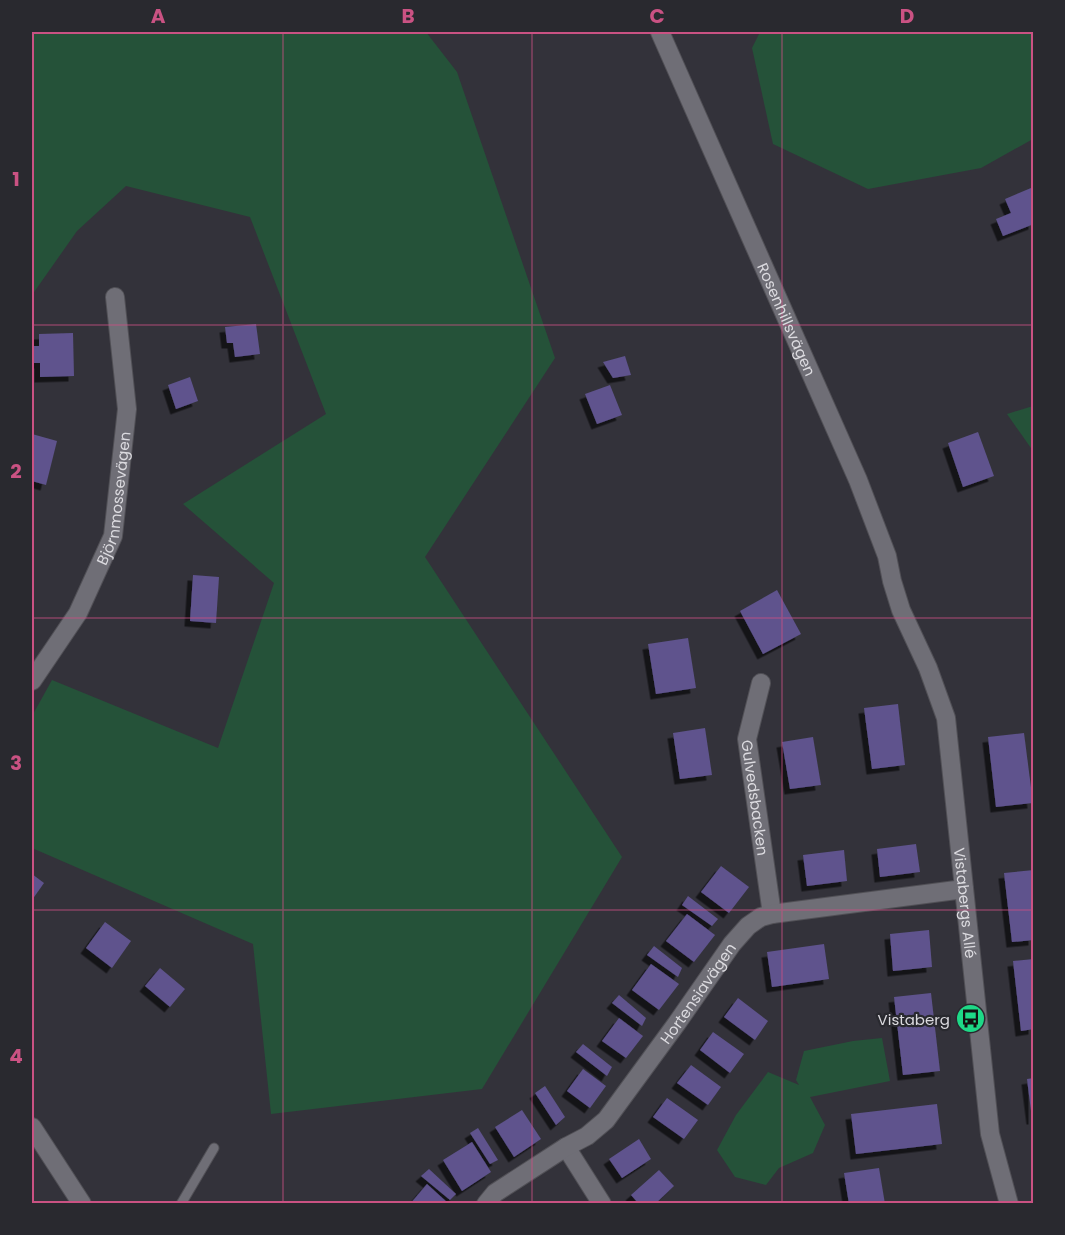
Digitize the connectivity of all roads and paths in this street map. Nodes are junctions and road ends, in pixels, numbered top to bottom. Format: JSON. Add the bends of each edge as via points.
{"nodes":[{"id":1,"x":660,"y":32,"type":"edge"},
{"id":2,"x":115,"y":297,"type":"dead end"},
{"id":3,"x":901,"y":609,"type":"joint"},
{"id":4,"x":32,"y":681,"type":"edge"},
{"id":5,"x":761,"y":683,"type":"dead end"},
{"id":6,"x":964,"y":888,"type":"junction"},
{"id":7,"x":772,"y":914,"type":"junction"},
{"id":8,"x":32,"y":1127,"type":"edge"},
{"id":9,"x":566,"y":1147,"type":"junction"},
{"id":10,"x":213,"y":1148,"type":"dead end"},
{"id":11,"x":82,"y":1203,"type":"edge"},
{"id":12,"x":181,"y":1203,"type":"edge"},
{"id":13,"x":486,"y":1203,"type":"edge"},
{"id":14,"x":602,"y":1203,"type":"edge"},
{"id":15,"x":1009,"y":1203,"type":"edge"}],
"edges":[{"from":1,"to":3,"type":"street","name":"Rosenhillsvägen","via":[[858,480],[887,556]]},
{"from":2,"to":4,"type":"street","name":"Björnmossevägen","via":[[127,409],[112,536],[78,613]]},
{"from":3,"to":6,"type":"street","name":"Vistabergs Allé","via":[[946,718]]},
{"from":5,"to":7,"type":"street","name":"Gulvedsbacken","via":[[747,739]]},
{"from":6,"to":7,"type":"street","name":"Hortensiavägen"},
{"from":6,"to":15,"type":"street","name":"Vistabergs Allé","via":[[990,1134]]},
{"from":7,"to":9,"type":"street","name":"Hortensiavägen","via":[[748,926],[732,944],[606,1120]]},
{"from":8,"to":11,"type":"street"},
{"from":9,"to":13,"type":"street","name":"Hortensiavägen","via":[[495,1193]]},
{"from":9,"to":14,"type":"street"},
{"from":10,"to":12,"type":"lane"}]}
